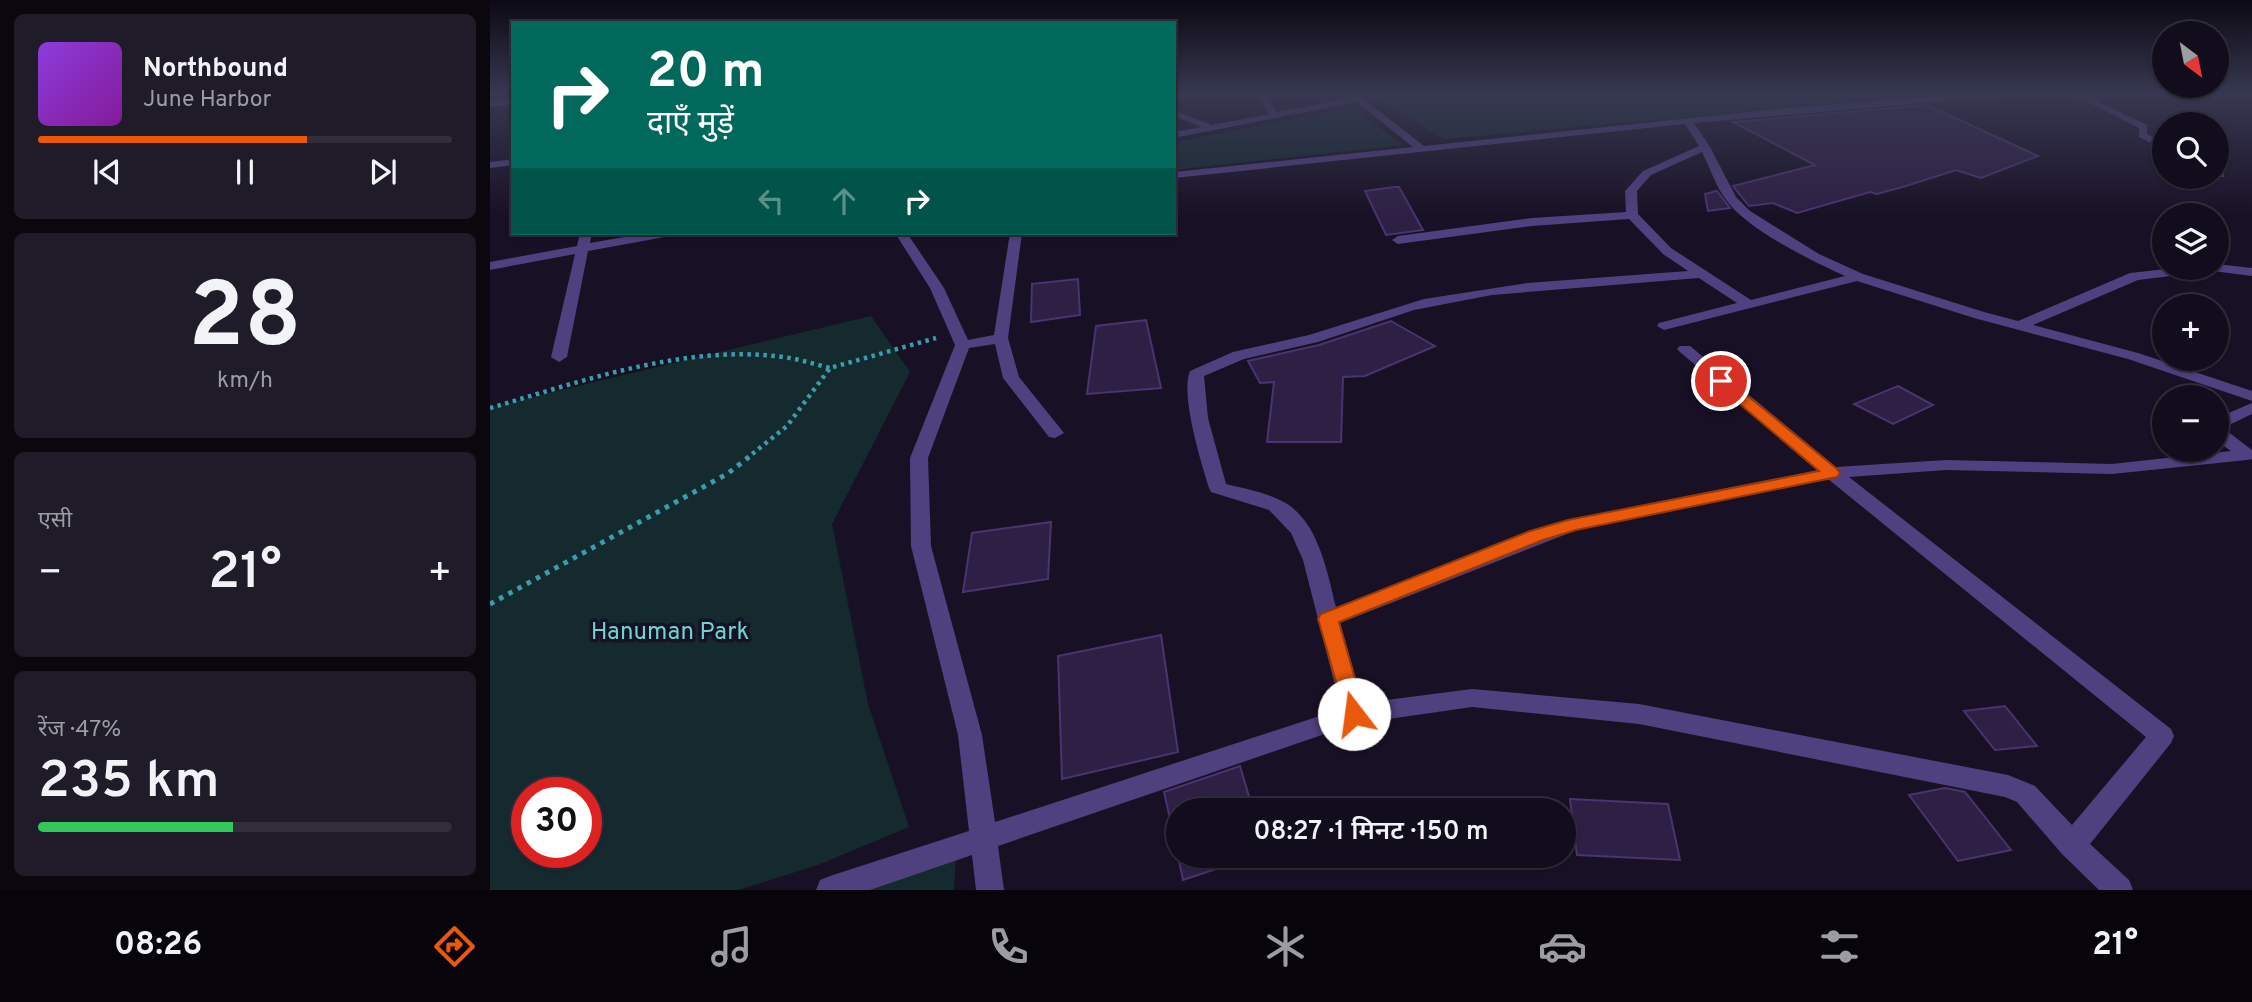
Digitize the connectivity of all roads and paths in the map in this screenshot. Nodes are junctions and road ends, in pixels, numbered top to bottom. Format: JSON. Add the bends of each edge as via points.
{"nodes":[{"id":1,"x":1404,"y":135,"type":"edge"},
{"id":2,"x":1554,"y":135,"type":"edge"},
{"id":3,"x":1697,"y":135,"type":"edge"},
{"id":4,"x":1705,"y":147,"type":"junction"},
{"id":5,"x":1421,"y":148,"type":"junction"},
{"id":6,"x":511,"y":162,"type":"edge"},
{"id":7,"x":490,"y":165,"type":"edge"},
{"id":8,"x":1176,"y":175,"type":"edge"},
{"id":9,"x":1632,"y":215,"type":"junction"},
{"id":10,"x":586,"y":235,"type":"edge"},
{"id":11,"x":654,"y":235,"type":"edge"},
{"id":12,"x":902,"y":235,"type":"edge"},
{"id":13,"x":1016,"y":235,"type":"edge"},
{"id":14,"x":1398,"y":240,"type":"dead end"},
{"id":15,"x":583,"y":248,"type":"junction"},
{"id":16,"x":490,"y":266,"type":"edge"},
{"id":17,"x":2229,"y":269,"type":"edge"},
{"id":18,"x":2252,"y":272,"type":"edge"},
{"id":19,"x":1699,"y":274,"type":"junction"},
{"id":20,"x":2152,"y":274,"type":"edge"},
{"id":21,"x":1858,"y":277,"type":"junction"},
{"id":22,"x":1749,"y":305,"type":"junction"},
{"id":23,"x":1664,"y":326,"type":"dead end"},
{"id":24,"x":2019,"y":326,"type":"junction"},
{"id":25,"x":960,"y":338,"type":"junction"},
{"id":26,"x":1001,"y":338,"type":"junction"},
{"id":27,"x":1685,"y":349,"type":"dead end"},
{"id":28,"x":559,"y":357,"type":"dead end"},
{"id":29,"x":830,"y":368,"type":"junction"},
{"id":30,"x":2252,"y":396,"type":"edge"},
{"id":31,"x":490,"y":408,"type":"edge"},
{"id":32,"x":2252,"y":408,"type":"edge"},
{"id":33,"x":2229,"y":419,"type":"edge"},
{"id":34,"x":1055,"y":433,"type":"dead end"},
{"id":35,"x":2229,"y":441,"type":"edge"},
{"id":36,"x":2229,"y":457,"type":"edge"},
{"id":37,"x":2180,"y":462,"type":"edge"},
{"id":38,"x":1832,"y":473,"type":"junction"},
{"id":39,"x":490,"y":604,"type":"edge"},
{"id":40,"x":1328,"y":619,"type":"junction"},
{"id":41,"x":1354,"y":714,"type":"junction"},
{"id":42,"x":984,"y":838,"type":"junction"},
{"id":43,"x":2072,"y":845,"type":"junction"},
{"id":44,"x":830,"y":890,"type":"edge"},
{"id":45,"x":990,"y":890,"type":"edge"},
{"id":46,"x":2119,"y":890,"type":"edge"}],
"edges":[{"from":1,"to":5,"type":"street"},
{"from":2,"to":5,"type":"street"},
{"from":3,"to":4,"type":"street"},
{"from":4,"to":9,"type":"street","via":[[1647,173],[1631,191]]},
{"from":4,"to":21,"type":"street","via":[[1731,199],[1746,214],[1814,257]]},
{"from":5,"to":8,"type":"street"},
{"from":6,"to":7,"type":"street"},
{"from":9,"to":14,"type":"street","via":[[1532,222]]},
{"from":9,"to":19,"type":"street","via":[[1667,251]]},
{"from":10,"to":15,"type":"street"},
{"from":11,"to":15,"type":"street"},
{"from":12,"to":25,"type":"street","via":[[937,288]]},
{"from":13,"to":26,"type":"street"},
{"from":15,"to":16,"type":"street"},
{"from":15,"to":28,"type":"street"},
{"from":17,"to":18,"type":"street"},
{"from":19,"to":22,"type":"street"},
{"from":19,"to":40,"type":"street","via":[[1539,285],[1424,303],[1313,339],[1249,352],[1196,374],[1200,429],[1218,488],[1280,508],[1297,526],[1310,552]]},
{"from":20,"to":24,"type":"street","via":[[2134,276]]},
{"from":21,"to":22,"type":"street"},
{"from":21,"to":24,"type":"street"},
{"from":22,"to":23,"type":"street"},
{"from":24,"to":30,"type":"street","via":[[2133,356]]},
{"from":25,"to":26,"type":"street"},
{"from":25,"to":29,"type":"path"},
{"from":25,"to":42,"type":"street","via":[[919,458],[921,546],[970,735]]},
{"from":26,"to":34,"type":"street","via":[[1011,378]]},
{"from":27,"to":38,"type":"street"},
{"from":29,"to":31,"type":"path","via":[[780,356],[699,357],[604,375]]},
{"from":29,"to":39,"type":"path","via":[[788,426],[727,474]]},
{"from":32,"to":33,"type":"street"},
{"from":35,"to":36,"type":"street","via":[[2247,455]]},
{"from":37,"to":38,"type":"street","via":[[2112,469],[1945,465]]},
{"from":38,"to":40,"type":"street","via":[[1574,524]]},
{"from":38,"to":43,"type":"street","via":[[2162,736]]},
{"from":40,"to":41,"type":"street"},
{"from":41,"to":42,"type":"street"},
{"from":41,"to":43,"type":"street","via":[[1472,698],[1639,715],[2008,786],[2026,794]]},
{"from":42,"to":44,"type":"street"},
{"from":42,"to":45,"type":"street"},
{"from":43,"to":46,"type":"street"}]}
